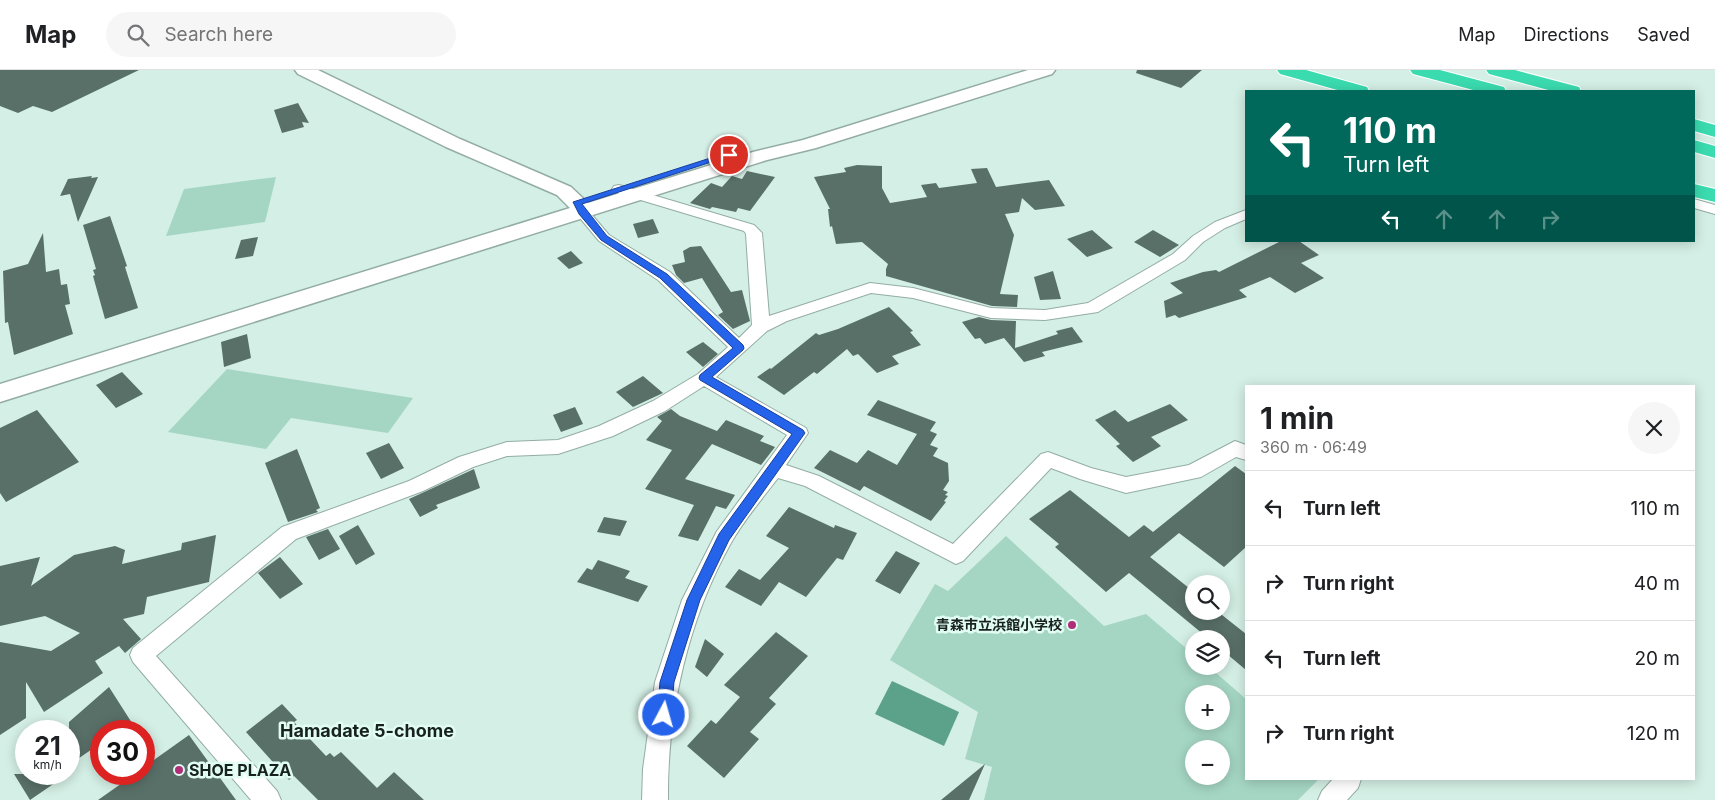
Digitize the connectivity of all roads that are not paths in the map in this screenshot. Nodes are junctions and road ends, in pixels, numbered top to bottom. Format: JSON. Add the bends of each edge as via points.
{"nodes":[{"id":1,"x":304,"y":70,"type":"edge"},
{"id":2,"x":1008,"y":70,"type":"edge"},
{"id":3,"x":1046,"y":70,"type":"edge"},
{"id":4,"x":1286,"y":70,"type":"edge"},
{"id":5,"x":1419,"y":70,"type":"edge"},
{"id":6,"x":1495,"y":70,"type":"edge"},
{"id":7,"x":1356,"y":90,"type":"edge"},
{"id":8,"x":1493,"y":90,"type":"edge"},
{"id":9,"x":1568,"y":90,"type":"edge"},
{"id":10,"x":1695,"y":125,"type":"edge"},
{"id":11,"x":1715,"y":131,"type":"edge"},
{"id":12,"x":1695,"y":146,"type":"edge"},
{"id":13,"x":1715,"y":152,"type":"edge"},
{"id":14,"x":1695,"y":190,"type":"edge"},
{"id":15,"x":628,"y":192,"type":"junction"},
{"id":16,"x":1715,"y":196,"type":"edge"},
{"id":17,"x":1695,"y":203,"type":"edge"},
{"id":18,"x":580,"y":207,"type":"junction"},
{"id":19,"x":1715,"y":210,"type":"edge"},
{"id":20,"x":1245,"y":214,"type":"edge"},
{"id":21,"x":761,"y":326,"type":"junction"},
{"id":22,"x":739,"y":348,"type":"junction"},
{"id":23,"x":704,"y":378,"type":"junction"},
{"id":24,"x":0,"y":379,"type":"edge"},
{"id":25,"x":0,"y":393,"type":"edge"},
{"id":26,"x":1245,"y":453,"type":"edge"},
{"id":27,"x":774,"y":469,"type":"junction"},
{"id":28,"x":1348,"y":780,"type":"edge"},
{"id":29,"x":268,"y":800,"type":"edge"},
{"id":30,"x":654,"y":800,"type":"edge"},
{"id":31,"x":1331,"y":800,"type":"edge"}],
"edges":[{"from":1,"to":18,"type":"street","via":[[453,143],[564,191]]},
{"from":2,"to":15,"type":"street","via":[[879,108]]},
{"from":3,"to":15,"type":"street","via":[[809,144]]},
{"from":4,"to":7,"type":"highway"},
{"from":5,"to":8,"type":"highway"},
{"from":6,"to":9,"type":"highway"},
{"from":10,"to":11,"type":"highway"},
{"from":12,"to":13,"type":"highway"},
{"from":14,"to":16,"type":"highway"},
{"from":15,"to":18,"type":"street"},
{"from":15,"to":21,"type":"street","via":[[754,232]]},
{"from":17,"to":19,"type":"street"},
{"from":18,"to":22,"type":"street","via":[[604,238],[664,276]]},
{"from":18,"to":24,"type":"street","via":[[280,291]]},
{"from":18,"to":25,"type":"street"},
{"from":20,"to":21,"type":"street","via":[[1220,225],[1179,257],[1092,308],[1045,315],[991,314],[913,293],[870,288]]},
{"from":21,"to":22,"type":"street"},
{"from":22,"to":23,"type":"street"},
{"from":23,"to":27,"type":"street","via":[[799,433]]},
{"from":23,"to":29,"type":"street","via":[[659,406],[606,431],[558,447],[507,449],[466,462],[416,486],[290,533],[141,655]]},
{"from":26,"to":27,"type":"street","via":[[1235,448],[1194,472],[1126,485],[1048,459],[956,555],[812,481]]},
{"from":27,"to":30,"type":"street","via":[[724,537],[694,600],[667,682]]},
{"from":28,"to":31,"type":"street"}]}
